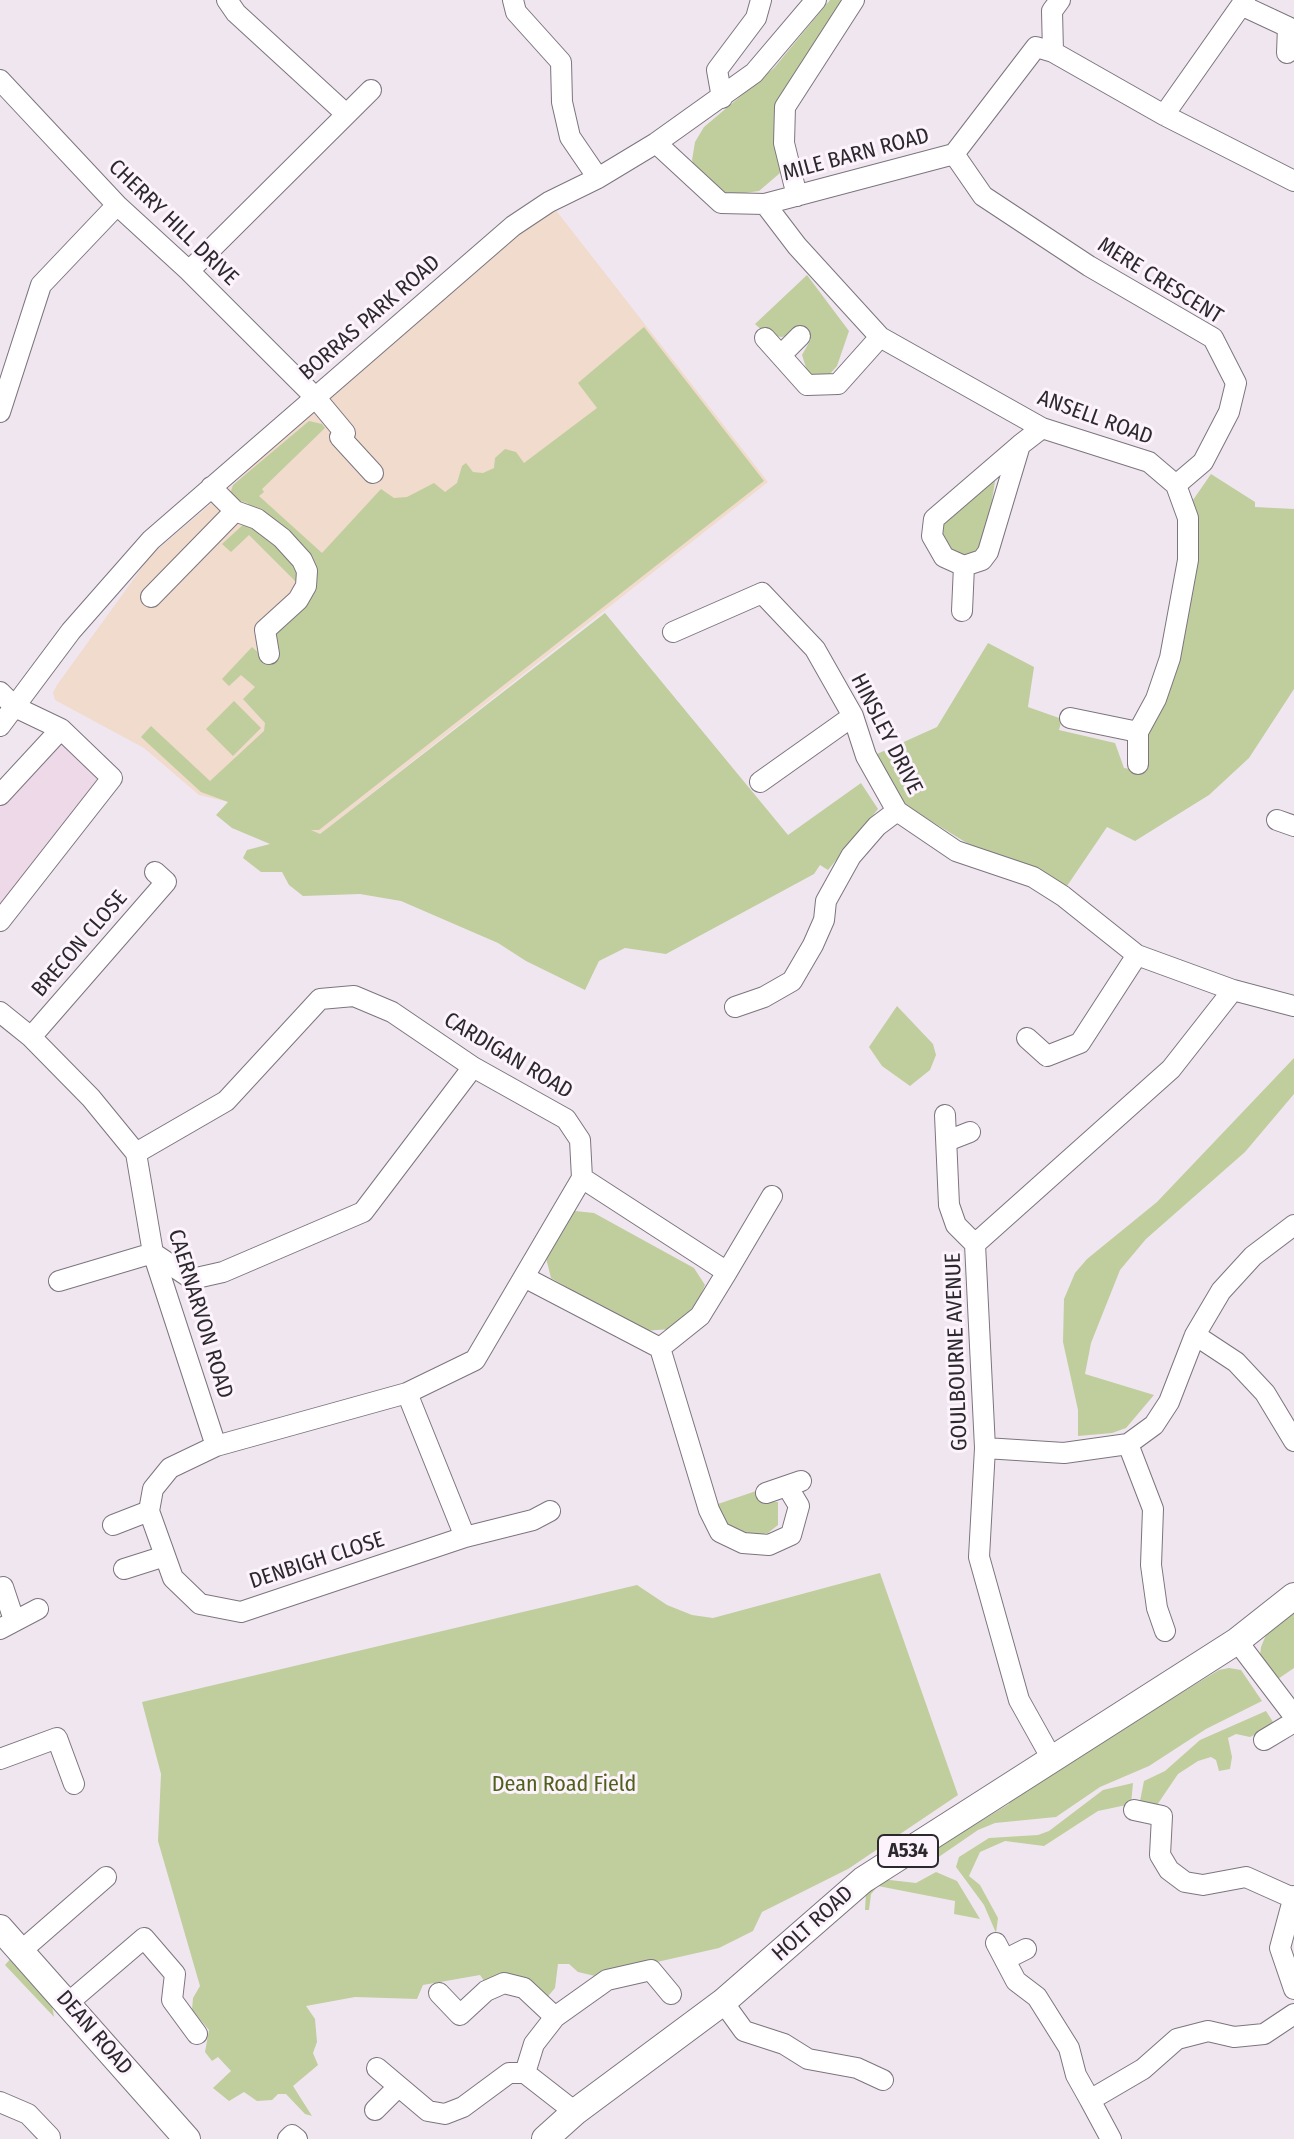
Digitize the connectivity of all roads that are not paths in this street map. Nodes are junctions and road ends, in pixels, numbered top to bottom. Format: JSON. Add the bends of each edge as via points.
{"nodes":[{"id":1,"x":227,"y":0,"type":"edge"},
{"id":2,"x":513,"y":0,"type":"edge"},
{"id":3,"x":761,"y":0,"type":"edge"},
{"id":4,"x":816,"y":0,"type":"edge"},
{"id":5,"x":854,"y":0,"type":"edge"},
{"id":6,"x":1060,"y":0,"type":"edge"},
{"id":7,"x":1244,"y":3,"type":"edge"},
{"id":8,"x":1053,"y":52,"type":"junction"},
{"id":9,"x":1287,"y":53,"type":"dead end"},
{"id":10,"x":0,"y":80,"type":"edge"},
{"id":11,"x":371,"y":90,"type":"dead end"},
{"id":12,"x":722,"y":98,"type":"junction"},
{"id":13,"x":345,"y":113,"type":"junction"},
{"id":14,"x":1164,"y":115,"type":"junction"},
{"id":15,"x":656,"y":143,"type":"junction"},
{"id":16,"x":954,"y":154,"type":"junction"},
{"id":17,"x":598,"y":178,"type":"junction"},
{"id":18,"x":1294,"y":181,"type":"edge"},
{"id":19,"x":797,"y":196,"type":"junction"},
{"id":20,"x":765,"y":204,"type":"junction"},
{"id":21,"x":117,"y":205,"type":"junction"},
{"id":22,"x":189,"y":271,"type":"junction"},
{"id":23,"x":800,"y":336,"type":"dead end"},
{"id":24,"x":880,"y":337,"type":"junction"},
{"id":25,"x":765,"y":338,"type":"dead end"},
{"id":26,"x":781,"y":355,"type":"junction"},
{"id":27,"x":315,"y":397,"type":"junction"},
{"id":28,"x":0,"y":412,"type":"edge"},
{"id":29,"x":1042,"y":428,"type":"junction"},
{"id":30,"x":1020,"y":445,"type":"junction"},
{"id":31,"x":373,"y":473,"type":"dead end"},
{"id":32,"x":1176,"y":485,"type":"junction"},
{"id":33,"x":211,"y":487,"type":"junction"},
{"id":34,"x":235,"y":511,"type":"junction"},
{"id":35,"x":964,"y":566,"type":"junction"},
{"id":36,"x":151,"y":597,"type":"dead end"},
{"id":37,"x":962,"y":611,"type":"dead end"},
{"id":38,"x":673,"y":632,"type":"dead end"},
{"id":39,"x":269,"y":654,"type":"dead end"},
{"id":40,"x":0,"y":692,"type":"edge"},
{"id":41,"x":15,"y":707,"type":"junction"},
{"id":42,"x":853,"y":716,"type":"junction"},
{"id":43,"x":1070,"y":718,"type":"dead end"},
{"id":44,"x":0,"y":726,"type":"edge"},
{"id":45,"x":61,"y":729,"type":"junction"},
{"id":46,"x":1138,"y":732,"type":"junction"},
{"id":47,"x":1138,"y":764,"type":"dead end"},
{"id":48,"x":760,"y":782,"type":"dead end"},
{"id":49,"x":0,"y":795,"type":"edge"},
{"id":50,"x":897,"y":811,"type":"junction"},
{"id":51,"x":167,"y":882,"type":"dead end"},
{"id":52,"x":0,"y":921,"type":"edge"},
{"id":53,"x":1137,"y":955,"type":"junction"},
{"id":54,"x":1233,"y":990,"type":"junction"},
{"id":55,"x":1294,"y":1006,"type":"edge"},
{"id":56,"x":735,"y":1007,"type":"dead end"},
{"id":57,"x":0,"y":1012,"type":"edge"},
{"id":58,"x":31,"y":1037,"type":"junction"},
{"id":59,"x":1027,"y":1038,"type":"dead end"},
{"id":60,"x":473,"y":1067,"type":"junction"},
{"id":61,"x":945,"y":1115,"type":"dead end"},
{"id":62,"x":970,"y":1132,"type":"dead end"},
{"id":63,"x":947,"y":1141,"type":"junction"},
{"id":64,"x":136,"y":1153,"type":"junction"},
{"id":65,"x":582,"y":1178,"type":"junction"},
{"id":66,"x":772,"y":1196,"type":"dead end"},
{"id":67,"x":1294,"y":1225,"type":"edge"},
{"id":68,"x":975,"y":1244,"type":"junction"},
{"id":69,"x":153,"y":1253,"type":"junction"},
{"id":70,"x":727,"y":1272,"type":"junction"},
{"id":71,"x":526,"y":1278,"type":"junction"},
{"id":72,"x":59,"y":1282,"type":"dead end"},
{"id":73,"x":1195,"y":1335,"type":"junction"},
{"id":74,"x":660,"y":1348,"type":"junction"},
{"id":75,"x":407,"y":1393,"type":"junction"},
{"id":76,"x":1294,"y":1441,"type":"edge"},
{"id":77,"x":1128,"y":1444,"type":"junction"},
{"id":78,"x":216,"y":1446,"type":"junction"},
{"id":79,"x":985,"y":1448,"type":"junction"},
{"id":80,"x":766,"y":1493,"type":"dead end"},
{"id":81,"x":149,"y":1511,"type":"junction"},
{"id":82,"x":541,"y":1523,"type":"dead end"},
{"id":83,"x":113,"y":1525,"type":"dead end"},
{"id":84,"x":465,"y":1537,"type":"junction"},
{"id":85,"x":165,"y":1556,"type":"junction"},
{"id":86,"x":124,"y":1569,"type":"dead end"},
{"id":87,"x":3,"y":1587,"type":"dead end"},
{"id":88,"x":1294,"y":1596,"type":"edge"},
{"id":89,"x":38,"y":1609,"type":"dead end"},
{"id":90,"x":7,"y":1624,"type":"edge"},
{"id":91,"x":1165,"y":1631,"type":"dead end"},
{"id":92,"x":1237,"y":1641,"type":"junction"},
{"id":93,"x":1294,"y":1716,"type":"edge"},
{"id":94,"x":1294,"y":1722,"type":"edge"},
{"id":95,"x":1264,"y":1740,"type":"dead end"},
{"id":96,"x":0,"y":1759,"type":"edge"},
{"id":97,"x":1052,"y":1759,"type":"junction"},
{"id":98,"x":74,"y":1784,"type":"dead end"},
{"id":99,"x":1134,"y":1810,"type":"dead end"},
{"id":100,"x":106,"y":1877,"type":"dead end"},
{"id":101,"x":1293,"y":1897,"type":"edge"},
{"id":102,"x":0,"y":1928,"type":"edge"},
{"id":103,"x":1026,"y":1949,"type":"dead end"},
{"id":104,"x":21,"y":1951,"type":"junction"},
{"id":105,"x":1294,"y":1989,"type":"edge"},
{"id":106,"x":439,"y":1993,"type":"dead end"},
{"id":107,"x":671,"y":1994,"type":"dead end"},
{"id":108,"x":723,"y":2002,"type":"junction"},
{"id":109,"x":68,"y":2003,"type":"junction"},
{"id":110,"x":1294,"y":2014,"type":"edge"},
{"id":111,"x":555,"y":2017,"type":"junction"},
{"id":112,"x":197,"y":2034,"type":"dead end"},
{"id":113,"x":377,"y":2068,"type":"dead end"},
{"id":114,"x":525,"y":2073,"type":"junction"},
{"id":115,"x":883,"y":2080,"type":"dead end"},
{"id":116,"x":398,"y":2087,"type":"junction"},
{"id":117,"x":1090,"y":2100,"type":"junction"},
{"id":118,"x":0,"y":2102,"type":"edge"},
{"id":119,"x":375,"y":2110,"type":"dead end"},
{"id":120,"x":575,"y":2112,"type":"junction"},
{"id":121,"x":50,"y":2137,"type":"edge"},
{"id":122,"x":180,"y":2137,"type":"edge"},
{"id":123,"x":288,"y":2139,"type":"edge"},
{"id":124,"x":297,"y":2139,"type":"edge"},
{"id":125,"x":545,"y":2139,"type":"edge"},
{"id":126,"x":1111,"y":2139,"type":"edge"}],
"edges":[{"from":1,"to":13,"type":"street"},
{"from":2,"to":17,"type":"street","via":[[516,12],[561,62],[570,137]]},
{"from":3,"to":12,"type":"street","via":[[756,18],[717,70]]},
{"from":4,"to":12,"type":"street","name":"BORRAS PARK ROAD","via":[[754,73]]},
{"from":5,"to":19,"type":"street","via":[[785,107],[784,143]]},
{"from":6,"to":8,"type":"street","via":[[1052,11]]},
{"from":7,"to":9,"type":"street","via":[[1288,27]]},
{"from":7,"to":14,"type":"street"},
{"from":8,"to":14,"type":"street"},
{"from":8,"to":16,"type":"street","name":"MILE BARN ROAD","via":[[1036,47]]},
{"from":10,"to":21,"type":"street","name":"CHERRY HILL DRIVE"},
{"from":11,"to":13,"type":"street"},
{"from":12,"to":15,"type":"street","name":"BORRAS PARK ROAD"},
{"from":13,"to":22,"type":"street"},
{"from":14,"to":18,"type":"street"},
{"from":15,"to":17,"type":"street","name":"BORRAS PARK ROAD"},
{"from":15,"to":20,"type":"street","name":"MILE BARN ROAD","via":[[721,203]]},
{"from":16,"to":19,"type":"street","name":"MILE BARN ROAD"},
{"from":16,"to":32,"type":"street","name":"MERE CRESCENT","via":[[983,196],[1213,338],[1236,383],[1229,412],[1203,462]]},
{"from":17,"to":27,"type":"street","name":"BORRAS PARK ROAD","via":[[513,226]]},
{"from":19,"to":20,"type":"street","name":"MILE BARN ROAD"},
{"from":20,"to":24,"type":"street","name":"ANSELL ROAD"},
{"from":21,"to":22,"type":"street","name":"CHERRY HILL DRIVE"},
{"from":21,"to":28,"type":"street","via":[[41,285]]},
{"from":22,"to":27,"type":"street","name":"CHERRY HILL DRIVE"},
{"from":23,"to":26,"type":"street"},
{"from":24,"to":26,"type":"street","via":[[838,384],[807,385]]},
{"from":24,"to":29,"type":"street","name":"ANSELL ROAD"},
{"from":25,"to":26,"type":"street"},
{"from":27,"to":31,"type":"street","name":"CHERRY HILL DRIVE","via":[[345,433],[340,437]]},
{"from":27,"to":33,"type":"street","name":"BORRAS PARK ROAD"},
{"from":29,"to":30,"type":"street"},
{"from":29,"to":32,"type":"street","name":"ANSELL ROAD","via":[[1149,462]]},
{"from":30,"to":35,"type":"street","via":[[988,552]]},
{"from":30,"to":35,"type":"street","via":[[934,519],[932,536],[944,557]]},
{"from":32,"to":46,"type":"street","via":[[1188,518],[1188,560],[1170,658]]},
{"from":33,"to":34,"type":"street"},
{"from":33,"to":41,"type":"street","name":"BORRAS PARK ROAD","via":[[117,577]]},
{"from":34,"to":36,"type":"street"},
{"from":34,"to":39,"type":"street","via":[[257,519],[282,538],[307,571],[298,600],[265,630]]},
{"from":35,"to":37,"type":"street"},
{"from":38,"to":42,"type":"street","name":"HINSLEY DRIVE","via":[[764,584],[815,649]]},
{"from":40,"to":41,"type":"street"},
{"from":41,"to":44,"type":"street","name":"BORRAS PARK ROAD"},
{"from":41,"to":45,"type":"street"},
{"from":42,"to":48,"type":"street"},
{"from":42,"to":50,"type":"street","name":"HINSLEY DRIVE","via":[[866,756]]},
{"from":43,"to":46,"type":"street"},
{"from":45,"to":49,"type":"street"},
{"from":45,"to":52,"type":"street","via":[[112,778]]},
{"from":46,"to":47,"type":"street"},
{"from":50,"to":53,"type":"street","name":"HINSLEY DRIVE","via":[[956,851],[1033,877]]},
{"from":50,"to":56,"type":"street","via":[[851,856],[792,981]]},
{"from":51,"to":58,"type":"street","name":"BRECON CLOSE"},
{"from":53,"to":54,"type":"street","name":"HINSLEY DRIVE"},
{"from":53,"to":59,"type":"street","via":[[1080,1043],[1047,1056]]},
{"from":54,"to":55,"type":"street","name":"HINSLEY DRIVE"},
{"from":54,"to":68,"type":"street","name":"GOULBOURNE AVENUE","via":[[1171,1069]]},
{"from":57,"to":58,"type":"street","name":"CAERNARVON ROAD"},
{"from":58,"to":64,"type":"street","name":"CAERNARVON ROAD"},
{"from":60,"to":64,"type":"street","name":"CARDIGAN ROAD","via":[[392,1012],[354,996],[320,999],[226,1101]]},
{"from":60,"to":65,"type":"street","name":"CARDIGAN ROAD","via":[[566,1119],[580,1140]]},
{"from":60,"to":69,"type":"street","via":[[363,1212],[223,1272],[192,1279]]},
{"from":61,"to":63,"type":"street"},
{"from":62,"to":63,"type":"street"},
{"from":63,"to":68,"type":"street","via":[[949,1205],[956,1225]]},
{"from":64,"to":69,"type":"street","name":"CAERNARVON ROAD"},
{"from":65,"to":70,"type":"street"},
{"from":65,"to":71,"type":"street"},
{"from":66,"to":70,"type":"street"},
{"from":67,"to":73,"type":"street","via":[[1253,1256],[1221,1291]]},
{"from":68,"to":79,"type":"street","name":"GOULBOURNE AVENUE"},
{"from":69,"to":72,"type":"street"},
{"from":69,"to":78,"type":"street","name":"CAERNARVON ROAD"},
{"from":70,"to":74,"type":"street","via":[[700,1316]]},
{"from":71,"to":74,"type":"street"},
{"from":71,"to":75,"type":"street","via":[[475,1360]]},
{"from":73,"to":76,"type":"street","via":[[1236,1362],[1265,1393]]},
{"from":73,"to":77,"type":"street","via":[[1169,1402],[1154,1425]]},
{"from":74,"to":80,"type":"street","via":[[720,1532],[743,1543],[769,1545],[791,1535],[799,1506],[794,1484]]},
{"from":75,"to":78,"type":"street"},
{"from":75,"to":84,"type":"street"},
{"from":77,"to":79,"type":"street","via":[[1064,1453]]},
{"from":77,"to":91,"type":"street","via":[[1153,1509],[1151,1565],[1167,1607]]},
{"from":78,"to":81,"type":"street","via":[[170,1468],[153,1489]]},
{"from":79,"to":97,"type":"street","name":"GOULBOURNE AVENUE","via":[[979,1557],[1019,1700]]},
{"from":81,"to":83,"type":"street"},
{"from":81,"to":85,"type":"street","name":"DENBIGH CLOSE"},
{"from":82,"to":84,"type":"street","name":"DENBIGH CLOSE"},
{"from":84,"to":85,"type":"street","name":"DENBIGH CLOSE","via":[[241,1612],[200,1604],[173,1578]]},
{"from":85,"to":86,"type":"street"},
{"from":87,"to":90,"type":"street"},
{"from":88,"to":92,"type":"main road","name":"HOLT ROAD","number":"A534"},
{"from":89,"to":90,"type":"street"},
{"from":92,"to":93,"type":"street"},
{"from":92,"to":97,"type":"main road","name":"HOLT ROAD","number":"A534"},
{"from":94,"to":95,"type":"street"},
{"from":96,"to":98,"type":"street","via":[[57,1738]]},
{"from":97,"to":108,"type":"main road","name":"HOLT ROAD","number":"A534","via":[[863,1880]]},
{"from":99,"to":101,"type":"street","via":[[1166,1807],[1160,1855],[1185,1882],[1203,1885],[1246,1877]]},
{"from":100,"to":104,"type":"street"},
{"from":101,"to":105,"type":"street","via":[[1280,1948]]},
{"from":102,"to":104,"type":"main road","name":"DEAN ROAD"},
{"from":103,"to":117,"type":"street","via":[[1001,1951],[1016,1981],[1037,1997],[1057,2027]]},
{"from":104,"to":109,"type":"main road","name":"DEAN ROAD"},
{"from":106,"to":111,"type":"street","via":[[460,2015],[486,1991],[504,1983],[524,1988]]},
{"from":107,"to":111,"type":"street","via":[[651,1970],[607,1980]]},
{"from":108,"to":115,"type":"street","via":[[744,2031],[784,2044],[808,2059],[858,2059]]},
{"from":108,"to":120,"type":"main road","name":"HOLT ROAD","number":"A534"},
{"from":109,"to":112,"type":"street","via":[[144,1938],[175,1974],[172,2000]]},
{"from":109,"to":122,"type":"main road","name":"DEAN ROAD"},
{"from":110,"to":117,"type":"street","via":[[1264,2034],[1234,2037],[1208,2031],[1177,2039],[1143,2069]]},
{"from":111,"to":114,"type":"street","via":[[534,2044]]},
{"from":113,"to":116,"type":"street"},
{"from":114,"to":116,"type":"street","via":[[509,2073],[445,2114],[428,2111]]},
{"from":114,"to":120,"type":"street"},
{"from":116,"to":119,"type":"street"},
{"from":117,"to":126,"type":"street"},
{"from":118,"to":121,"type":"street","via":[[28,2114]]},
{"from":120,"to":125,"type":"main road","name":"HOLT ROAD","number":"A534"},
{"from":123,"to":124,"type":"street"}]}
